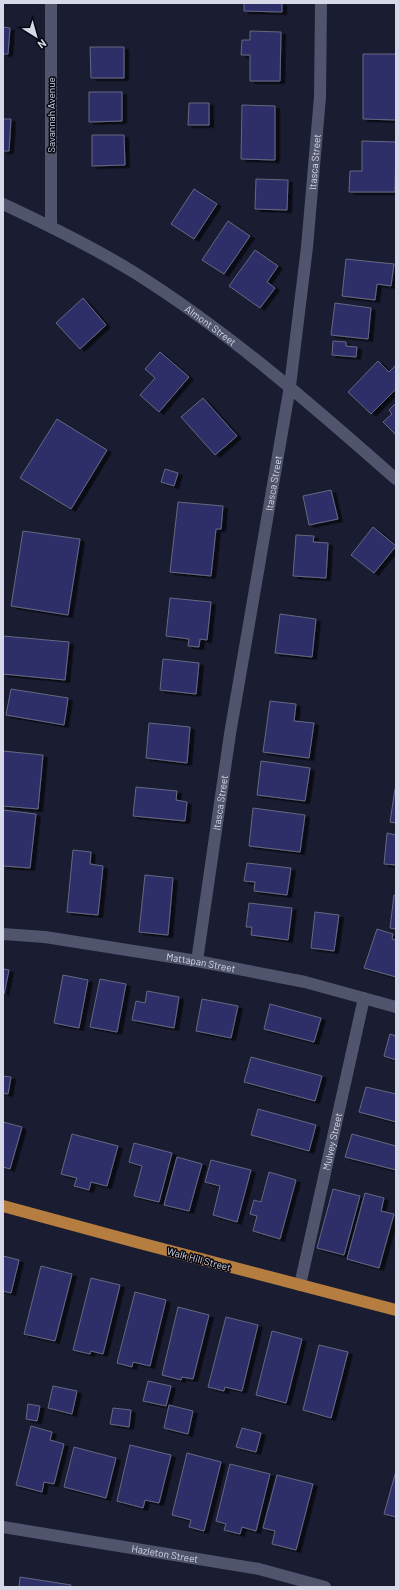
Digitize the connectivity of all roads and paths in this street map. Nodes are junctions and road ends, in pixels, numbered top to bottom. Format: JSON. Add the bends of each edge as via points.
{"nodes":[{"id":1,"x":51,"y":3,"type":"edge"},
{"id":2,"x":321,"y":3,"type":"edge"},
{"id":3,"x":3,"y":204,"type":"edge"},
{"id":4,"x":51,"y":226,"type":"junction"},
{"id":5,"x":290,"y":386,"type":"junction"},
{"id":6,"x":396,"y":480,"type":"edge"},
{"id":7,"x":3,"y":934,"type":"edge"},
{"id":8,"x":197,"y":960,"type":"junction"},
{"id":9,"x":364,"y":998,"type":"junction"},
{"id":10,"x":396,"y":1007,"type":"edge"},
{"id":11,"x":3,"y":1206,"type":"edge"},
{"id":12,"x":300,"y":1285,"type":"junction"},
{"id":13,"x":396,"y":1310,"type":"edge"},
{"id":14,"x":3,"y":1527,"type":"edge"},
{"id":15,"x":325,"y":1587,"type":"edge"}],
"edges":[{"from":1,"to":4,"type":"street","name":"Savannah Avenue"},
{"from":2,"to":5,"type":"street","name":"Itasca Street","via":[[320,97],[307,247]]},
{"from":3,"to":4,"type":"street","name":"Almont Street"},
{"from":4,"to":5,"type":"street","name":"Almont Street","via":[[135,273],[213,326]]},
{"from":5,"to":6,"type":"street","name":"Almont Street"},
{"from":5,"to":8,"type":"street","name":"Itasca Street","via":[[230,734]]},
{"from":7,"to":8,"type":"street","name":"Mattapan Street","via":[[45,937]]},
{"from":8,"to":9,"type":"street","name":"Mattapan Street","via":[[305,982]]},
{"from":9,"to":10,"type":"street","name":"Mattapan Street"},
{"from":9,"to":12,"type":"street","name":"Mulvey Street"},
{"from":11,"to":12,"type":"main road","name":"Walk Hill Street"},
{"from":12,"to":13,"type":"main road","name":"Walk Hill Street"},
{"from":14,"to":15,"type":"street","name":"Hazleton Street","via":[[259,1570]]}]}
